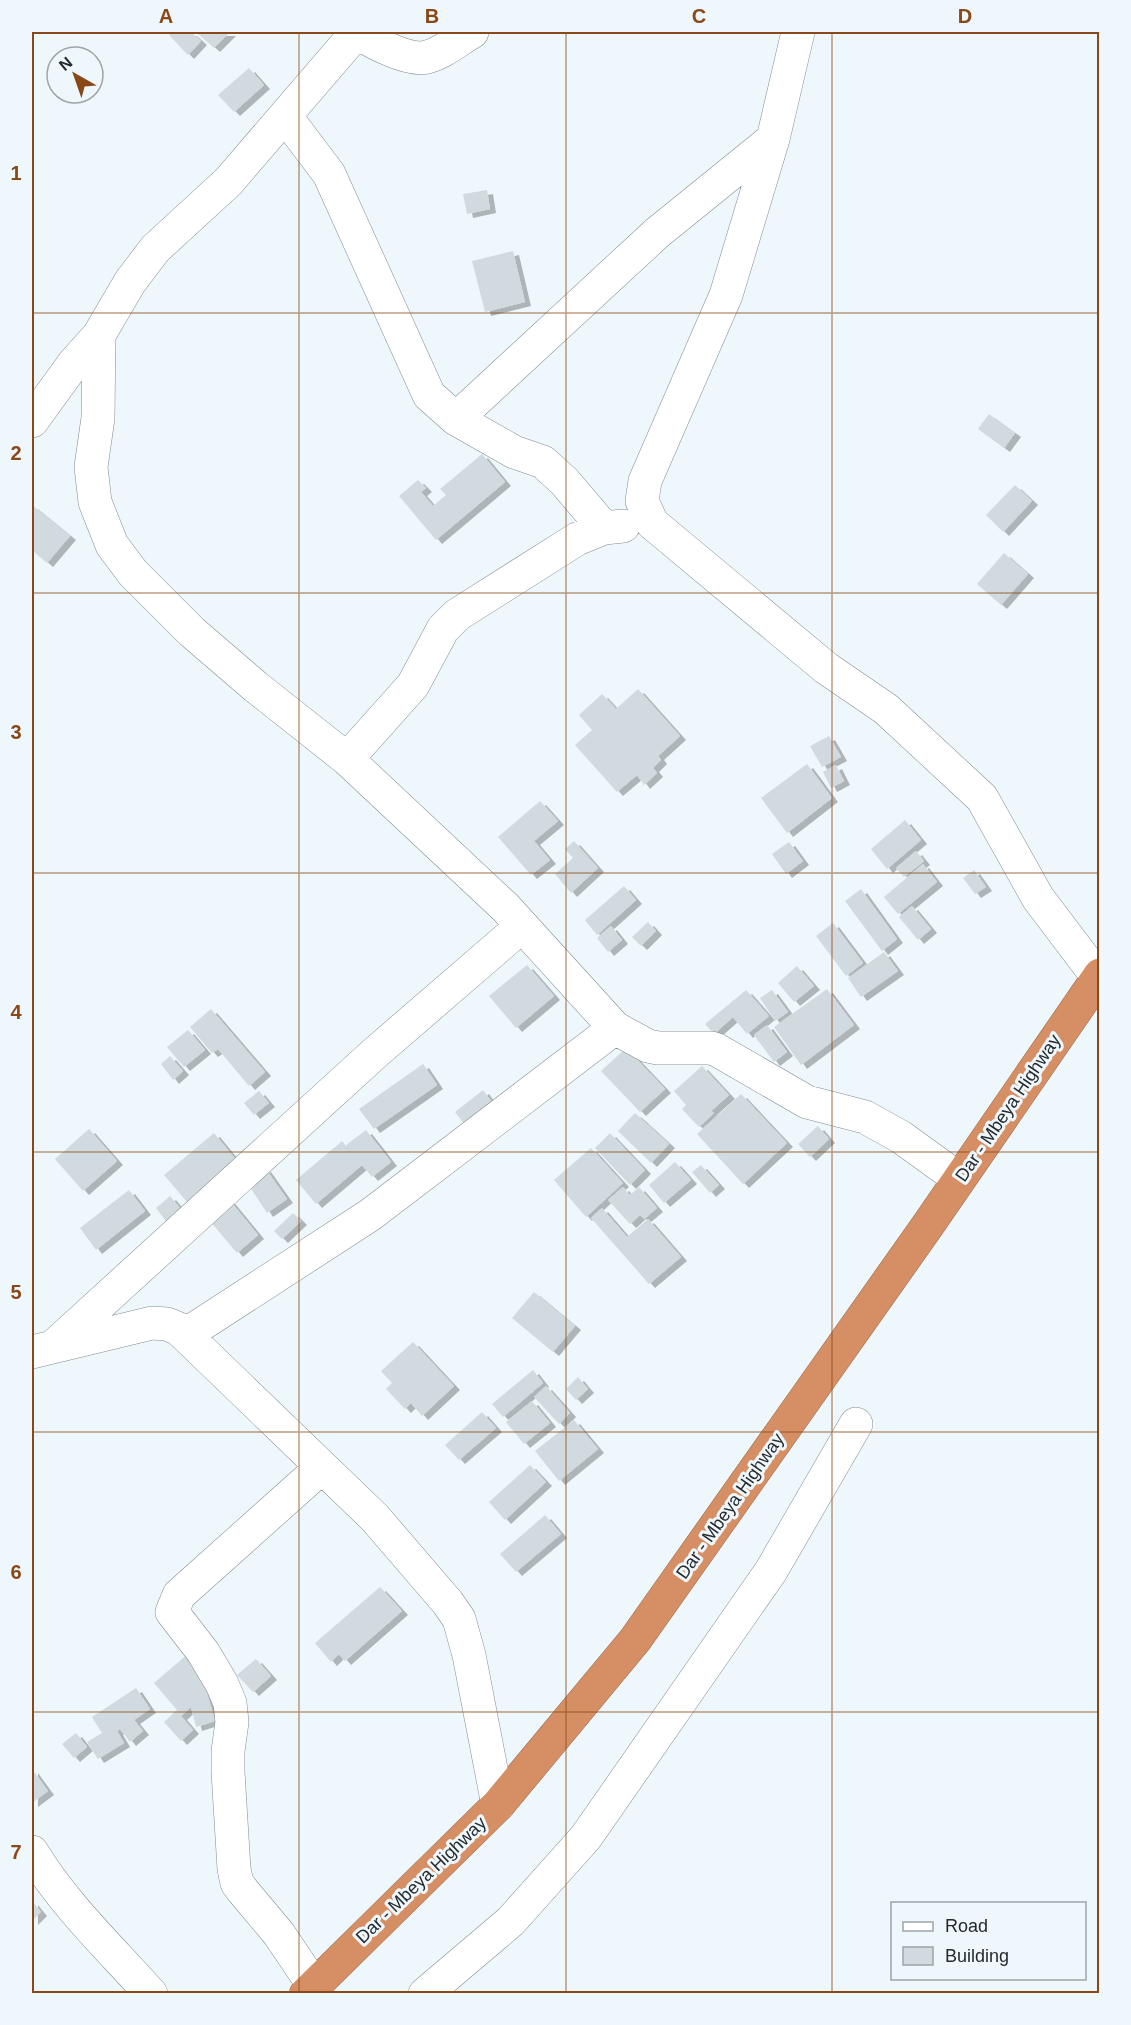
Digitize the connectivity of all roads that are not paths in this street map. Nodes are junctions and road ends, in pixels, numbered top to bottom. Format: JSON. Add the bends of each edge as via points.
{"nodes":[{"id":1,"x":357,"y":32,"type":"edge"},
{"id":2,"x":472,"y":32,"type":"edge"},
{"id":3,"x":798,"y":32,"type":"edge"},
{"id":4,"x":286,"y":117,"type":"junction"},
{"id":5,"x":773,"y":138,"type":"junction"},
{"id":6,"x":99,"y":335,"type":"junction"},
{"id":7,"x":456,"y":419,"type":"junction"},
{"id":8,"x":32,"y":421,"type":"edge"},
{"id":9,"x":652,"y":523,"type":"junction"},
{"id":10,"x":604,"y":528,"type":"junction"},
{"id":11,"x":347,"y":759,"type":"junction"},
{"id":12,"x":522,"y":926,"type":"junction"},
{"id":13,"x":1099,"y":978,"type":"edge"},
{"id":14,"x":615,"y":1028,"type":"junction"},
{"id":15,"x":959,"y":1179,"type":"junction"},
{"id":16,"x":185,"y":1335,"type":"junction"},
{"id":17,"x":43,"y":1349,"type":"edge"},
{"id":18,"x":856,"y":1424,"type":"dead end"},
{"id":19,"x":322,"y":1467,"type":"junction"},
{"id":20,"x":498,"y":1805,"type":"junction"},
{"id":21,"x":32,"y":1852,"type":"edge"},
{"id":22,"x":310,"y":1990,"type":"edge"},
{"id":23,"x":151,"y":1994,"type":"edge"},
{"id":24,"x":425,"y":1994,"type":"edge"}],
"edges":[{"from":1,"to":2,"type":"street","via":[[412,58],[424,58]]},
{"from":1,"to":4,"type":"street"},
{"from":3,"to":5,"type":"street"},
{"from":4,"to":6,"type":"street","via":[[228,182],[155,249]]},
{"from":4,"to":7,"type":"street","via":[[329,174],[429,394]]},
{"from":5,"to":7,"type":"street","via":[[657,233]]},
{"from":5,"to":9,"type":"street","via":[[726,295],[645,481],[642,501]]},
{"from":6,"to":8,"type":"street"},
{"from":6,"to":11,"type":"street","via":[[98,418],[91,467],[95,501],[112,545],[133,573],[192,632]]},
{"from":7,"to":10,"type":"street","via":[[514,452],[543,462],[564,480]]},
{"from":9,"to":10,"type":"street"},
{"from":9,"to":13,"type":"street","via":[[826,668],[886,709],[982,798],[1038,898]]},
{"from":10,"to":11,"type":"street","via":[[577,539],[457,615],[443,629],[413,685]]},
{"from":11,"to":12,"type":"street"},
{"from":12,"to":14,"type":"street"},
{"from":12,"to":17,"type":"street"},
{"from":13,"to":15,"type":"highway","name":"Dar - Mbeya Highway"},
{"from":14,"to":15,"type":"street","via":[[657,1048],[717,1050],[807,1102],[865,1117],[901,1137]]},
{"from":14,"to":16,"type":"street","via":[[370,1215]]},
{"from":15,"to":20,"type":"highway","name":"Dar - Mbeya Highway","via":[[635,1640]]},
{"from":16,"to":17,"type":"street","via":[[167,1324],[152,1323]]},
{"from":16,"to":19,"type":"street"},
{"from":18,"to":24,"type":"street","via":[[771,1571],[586,1837],[512,1922]]},
{"from":19,"to":20,"type":"street","via":[[375,1518],[459,1619]]},
{"from":19,"to":22,"type":"street","via":[[179,1595],[172,1612],[203,1652],[230,1703],[228,1772],[237,1883],[279,1934]]},
{"from":20,"to":22,"type":"highway","name":"Dar - Mbeya Highway"},
{"from":21,"to":23,"type":"street","via":[[64,1898]]}]}
